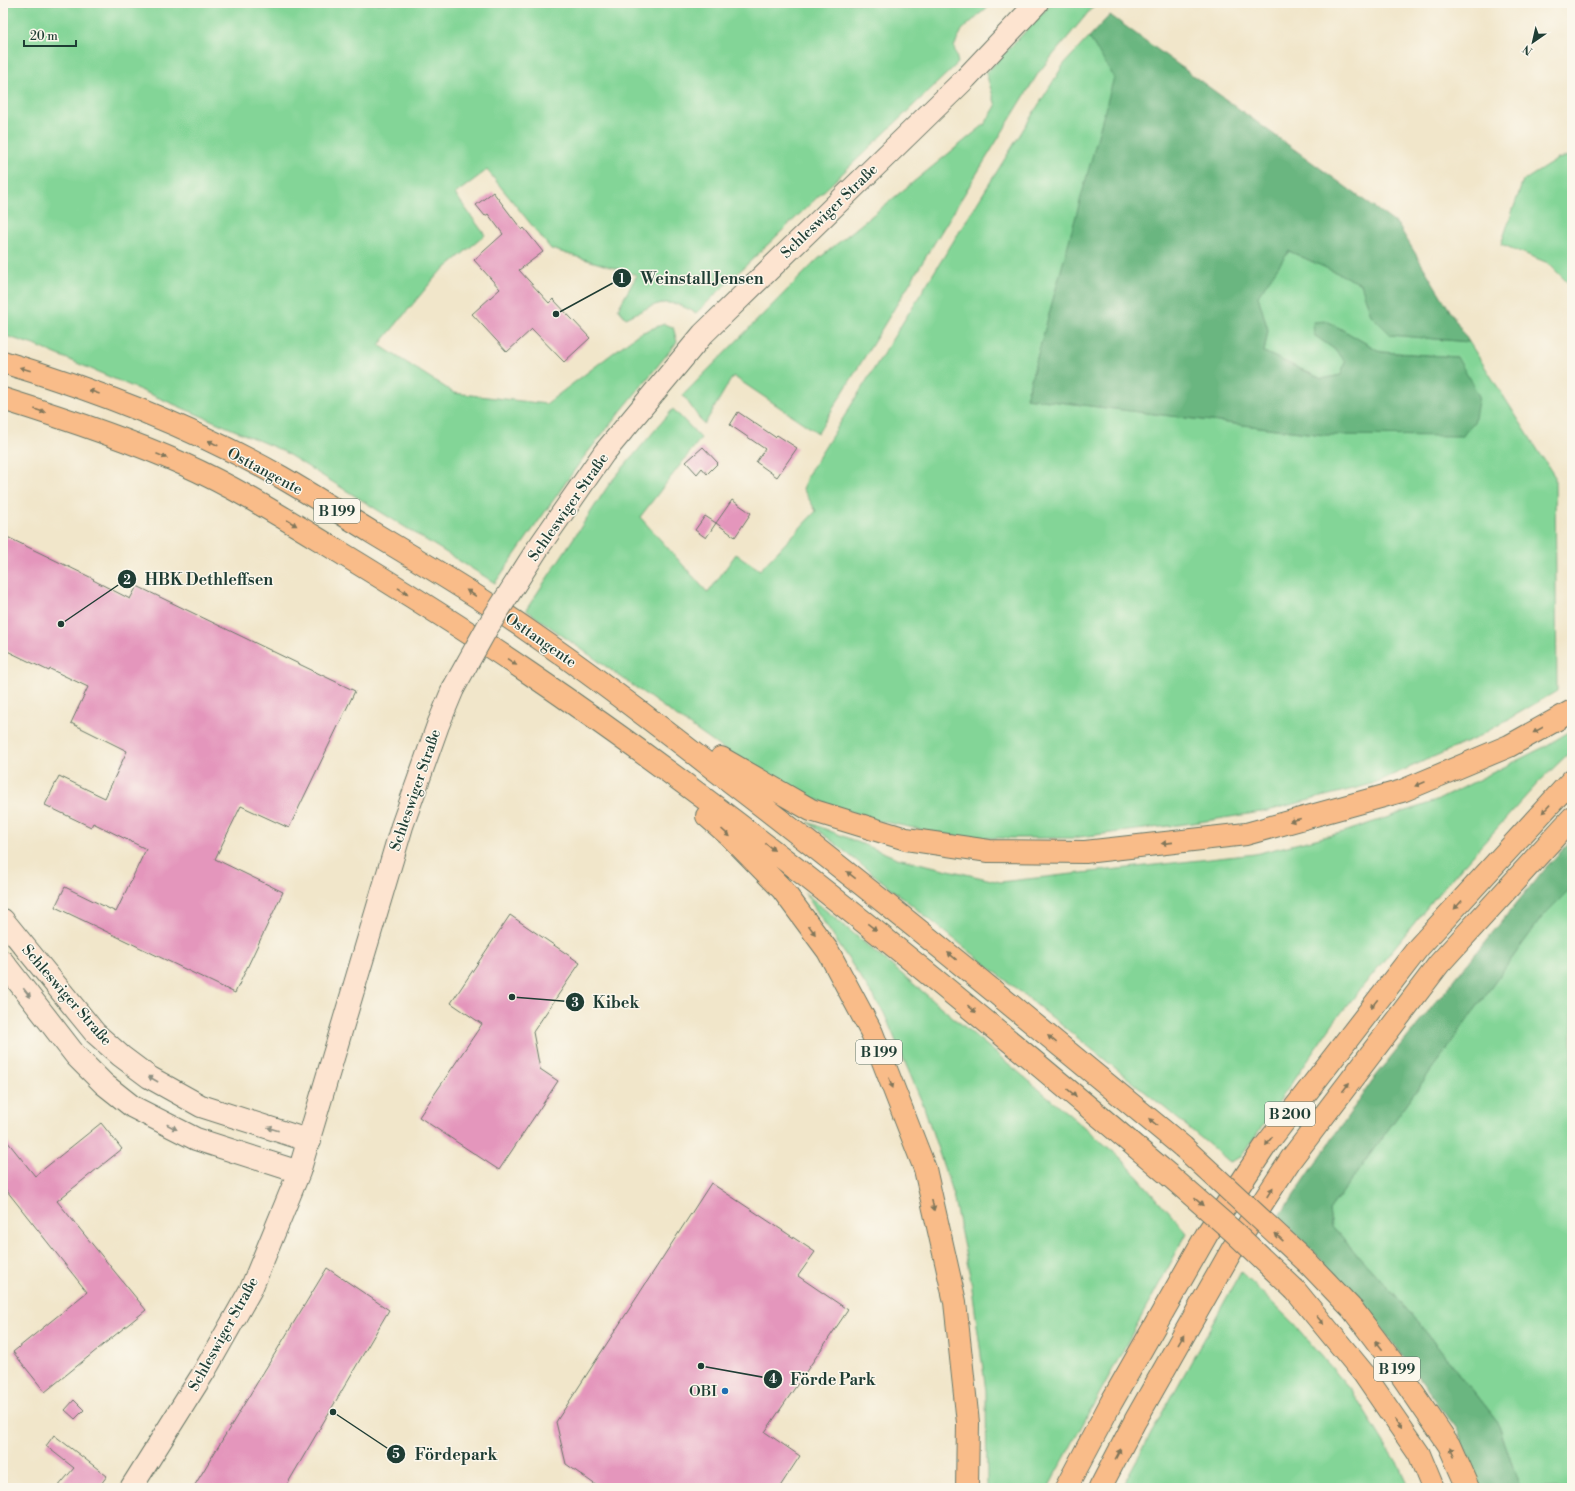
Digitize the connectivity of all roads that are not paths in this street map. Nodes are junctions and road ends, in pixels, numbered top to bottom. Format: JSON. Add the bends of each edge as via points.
{"nodes":[{"id":1,"x":1037,"y":3,"type":"edge"},
{"id":2,"x":3,"y":362,"type":"edge"},
{"id":3,"x":3,"y":399,"type":"edge"},
{"id":4,"x":607,"y":686,"type":"junction"},
{"id":5,"x":1572,"y":711,"type":"edge"},
{"id":6,"x":592,"y":715,"type":"junction"},
{"id":7,"x":1572,"y":780,"type":"edge"},
{"id":8,"x":1572,"y":818,"type":"edge"},
{"id":9,"x":3,"y":920,"type":"edge"},
{"id":10,"x":3,"y":962,"type":"edge"},
{"id":11,"x":310,"y":1141,"type":"junction"},
{"id":12,"x":300,"y":1172,"type":"junction"},
{"id":13,"x":131,"y":1488,"type":"edge"},
{"id":14,"x":967,"y":1488,"type":"edge"},
{"id":15,"x":1066,"y":1488,"type":"edge"},
{"id":16,"x":1100,"y":1488,"type":"edge"},
{"id":17,"x":1433,"y":1488,"type":"edge"},
{"id":18,"x":1468,"y":1488,"type":"edge"}],
"edges":[{"from":1,"to":11,"type":"main road","name":"Schleswiger Straße","bridge":true,"via":[[966,78],[703,334],[604,453],[486,628],[453,689],[438,724],[402,826]]},
{"from":4,"to":2,"type":"highway","name":"Osttangente","number":"B 199","one_way":true,"via":[[459,585],[278,476],[195,434],[116,400]]},
{"from":3,"to":6,"type":"highway","name":"Osttangente","number":"B 199","one_way":true,"via":[[113,436],[184,464],[259,503],[446,617]]},
{"from":5,"to":4,"type":"highway","one_way":true,"via":[[1509,746],[1402,791],[1246,834],[1085,852],[989,851],[906,839],[811,810],[739,770]]},
{"from":18,"to":4,"type":"highway","number":"B 199","one_way":true,"bridge":true,"via":[[1449,1445],[1393,1364],[1353,1310],[1308,1263],[1183,1147],[902,915]]},
{"from":6,"to":14,"type":"highway","number":"B 199","one_way":true,"via":[[730,837],[782,889],[828,951],[872,1034],[925,1168],[955,1302],[968,1423]]},
{"from":6,"to":17,"type":"highway","one_way":true,"bridge":true,"via":[[760,840],[891,942],[1234,1232],[1295,1290],[1364,1374],[1419,1454]]},
{"from":7,"to":15,"type":"highway","number":"B 200","one_way":true,"via":[[1418,948],[1266,1145],[1207,1234],[1110,1403]]},
{"from":16,"to":8,"type":"highway","number":"B 200","one_way":true,"via":[[1233,1248],[1291,1160],[1439,964]]},
{"from":11,"to":9,"type":"main road","name":"Schleswiger Straße","one_way":true,"via":[[201,1106],[149,1077],[95,1033]]},
{"from":10,"to":12,"type":"main road","name":"Schleswiger Straße","one_way":true,"via":[[76,1056],[104,1084],[133,1107],[196,1139]]},
{"from":11,"to":12,"type":"main road","name":"Schleswiger Straße"},
{"from":12,"to":13,"type":"main road","name":"Schleswiger Straße","via":[[251,1289],[204,1372]]}]}
